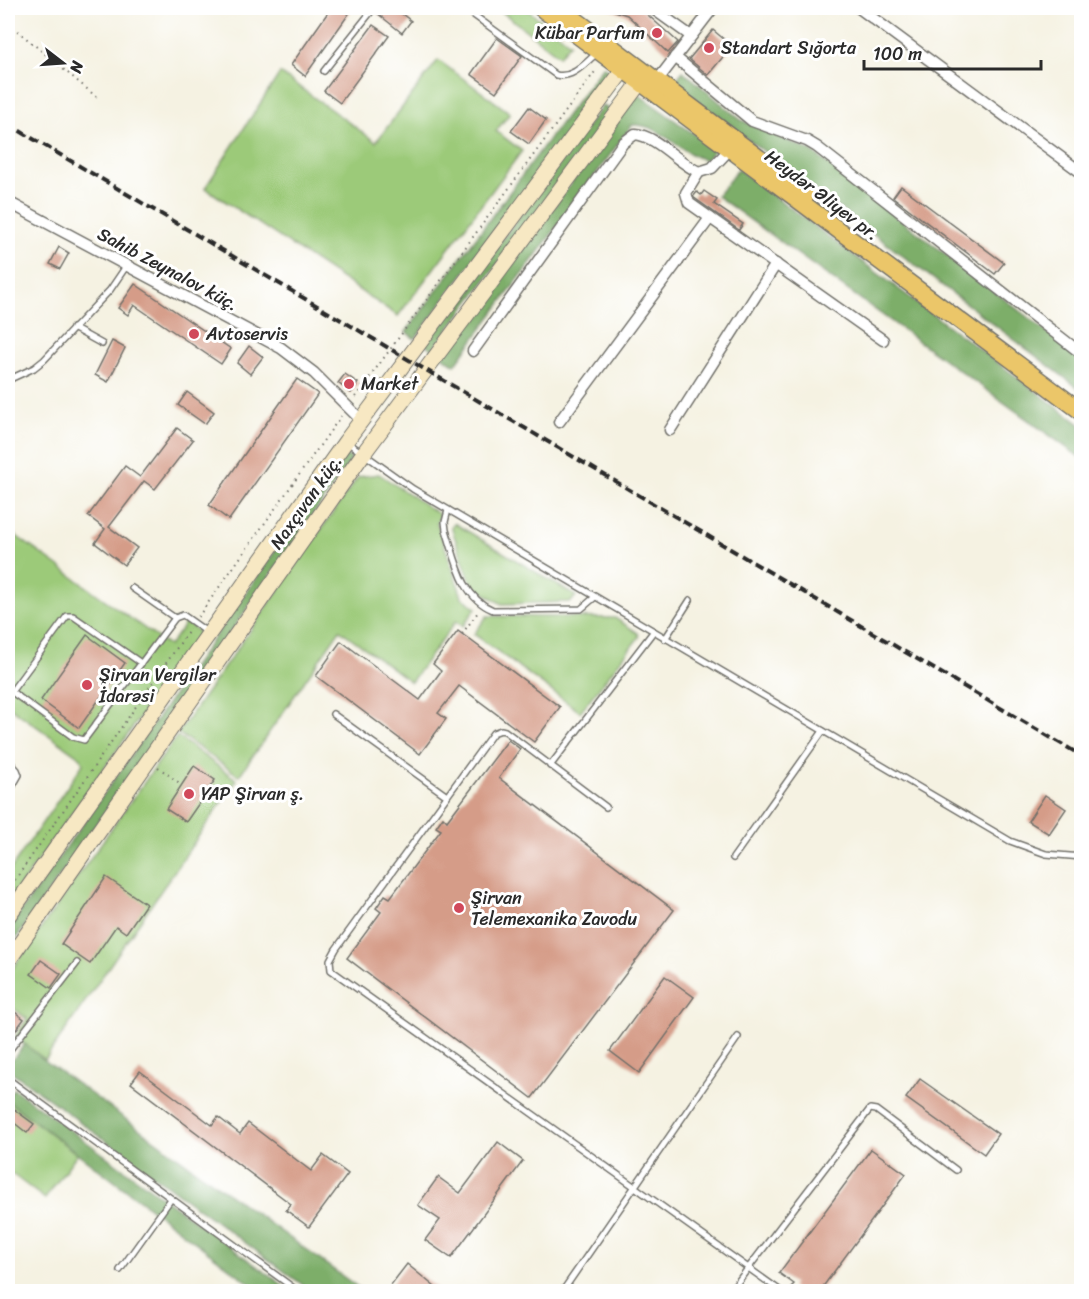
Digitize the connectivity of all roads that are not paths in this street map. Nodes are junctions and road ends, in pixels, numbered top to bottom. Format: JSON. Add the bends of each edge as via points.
{"nodes":[{"id":1,"x":374,"y":8,"type":"edge"},
{"id":2,"x":464,"y":8,"type":"edge"},
{"id":3,"x":541,"y":8,"type":"edge"},
{"id":4,"x":560,"y":8,"type":"edge"},
{"id":5,"x":652,"y":8,"type":"edge"},
{"id":6,"x":713,"y":8,"type":"edge"},
{"id":7,"x":859,"y":8,"type":"edge"},
{"id":8,"x":1077,"y":8,"type":"edge"},
{"id":9,"x":1082,"y":11,"type":"edge"},
{"id":10,"x":691,"y":36,"type":"junction"},
{"id":11,"x":602,"y":54,"type":"junction"},
{"id":12,"x":675,"y":57,"type":"junction"},
{"id":13,"x":627,"y":65,"type":"junction"},
{"id":14,"x":324,"y":71,"type":"dead end"},
{"id":15,"x":648,"y":79,"type":"junction"},
{"id":16,"x":729,"y":150,"type":"junction"},
{"id":17,"x":699,"y":172,"type":"junction"},
{"id":18,"x":1082,"y":173,"type":"edge"},
{"id":19,"x":8,"y":202,"type":"edge"},
{"id":20,"x":710,"y":218,"type":"junction"},
{"id":21,"x":776,"y":264,"type":"junction"},
{"id":22,"x":126,"y":265,"type":"junction"},
{"id":23,"x":74,"y":328,"type":"junction"},
{"id":24,"x":883,"y":339,"type":"dead end"},
{"id":25,"x":102,"y":344,"type":"dead end"},
{"id":26,"x":472,"y":351,"type":"dead end"},
{"id":27,"x":1082,"y":354,"type":"edge"},
{"id":28,"x":8,"y":380,"type":"edge"},
{"id":29,"x":1082,"y":400,"type":"edge"},
{"id":30,"x":1082,"y":412,"type":"edge"},
{"id":31,"x":361,"y":420,"type":"junction"},
{"id":32,"x":559,"y":422,"type":"dead end"},
{"id":33,"x":670,"y":430,"type":"dead end"},
{"id":34,"x":346,"y":441,"type":"junction"},
{"id":35,"x":363,"y":454,"type":"junction"},
{"id":36,"x":448,"y":510,"type":"junction"},
{"id":37,"x":132,"y":588,"type":"dead end"},
{"id":38,"x":595,"y":597,"type":"junction"},
{"id":39,"x":690,"y":600,"type":"dead end"},
{"id":40,"x":175,"y":618,"type":"junction"},
{"id":41,"x":653,"y":632,"type":"junction"},
{"id":42,"x":208,"y":633,"type":"junction"},
{"id":43,"x":665,"y":639,"type":"junction"},
{"id":44,"x":141,"y":663,"type":"junction"},
{"id":45,"x":9,"y":691,"type":"edge"},
{"id":46,"x":333,"y":714,"type":"dead end"},
{"id":47,"x":823,"y":731,"type":"junction"},
{"id":48,"x":8,"y":760,"type":"edge"},
{"id":49,"x":550,"y":766,"type":"junction"},
{"id":50,"x":8,"y":794,"type":"edge"},
{"id":51,"x":447,"y":796,"type":"junction"},
{"id":52,"x":606,"y":807,"type":"dead end"},
{"id":53,"x":1082,"y":857,"type":"edge"},
{"id":54,"x":733,"y":858,"type":"dead end"},
{"id":55,"x":8,"y":916,"type":"edge"},
{"id":56,"x":8,"y":961,"type":"edge"},
{"id":57,"x":77,"y":963,"type":"dead end"},
{"id":58,"x":738,"y":1037,"type":"dead end"},
{"id":59,"x":8,"y":1052,"type":"edge"},
{"id":60,"x":9,"y":1082,"type":"edge"},
{"id":61,"x":956,"y":1170,"type":"dead end"},
{"id":62,"x":636,"y":1186,"type":"junction"},
{"id":63,"x":171,"y":1198,"type":"junction"},
{"id":64,"x":748,"y":1267,"type":"junction"},
{"id":65,"x":120,"y":1270,"type":"dead end"},
{"id":66,"x":299,"y":1292,"type":"edge"},
{"id":67,"x":562,"y":1292,"type":"edge"},
{"id":68,"x":730,"y":1292,"type":"edge"},
{"id":69,"x":782,"y":1292,"type":"edge"}],
"edges":[{"from":1,"to":14,"type":"lane"},
{"from":2,"to":11,"type":"lane","via":[[556,75],[573,74]]},
{"from":3,"to":11,"type":"main road","name":"Heydər Əliyev pr."},
{"from":4,"to":13,"type":"main road","name":"Heydər Əliyev pr."},
{"from":5,"to":10,"type":"street"},
{"from":6,"to":10,"type":"street"},
{"from":7,"to":18,"type":"street"},
{"from":8,"to":9,"type":"street"},
{"from":10,"to":12,"type":"street"},
{"from":11,"to":13,"type":"main road","name":"Heydər Əliyev pr."},
{"from":12,"to":15,"type":"street"},
{"from":12,"to":27,"type":"street","via":[[752,121],[817,147]]},
{"from":13,"to":15,"type":"main road","name":"Heydər Əliyev pr."},
{"from":13,"to":31,"type":"main road","name":"Naxçıvan küç."},
{"from":15,"to":16,"type":"main road","name":"Heydər Əliyev pr."},
{"from":15,"to":29,"type":"main road","name":"Heydər Əliyev pr."},
{"from":15,"to":35,"type":"main road","name":"Naxçıvan küç."},
{"from":16,"to":17,"type":"street","via":[[712,168]]},
{"from":16,"to":30,"type":"main road","name":"Heydər Əliyev pr."},
{"from":17,"to":20,"type":"street","via":[[686,198]]},
{"from":17,"to":26,"type":"street","via":[[644,135],[634,134],[623,143]]},
{"from":19,"to":22,"type":"street","name":"Sahib Zeynalov küç."},
{"from":20,"to":21,"type":"street"},
{"from":20,"to":32,"type":"street"},
{"from":21,"to":24,"type":"street"},
{"from":21,"to":33,"type":"street"},
{"from":22,"to":23,"type":"lane","via":[[110,290]]},
{"from":22,"to":31,"type":"street","name":"Sahib Zeynalov küç.","via":[[280,348],[307,367]]},
{"from":23,"to":25,"type":"lane"},
{"from":23,"to":28,"type":"lane","via":[[34,368]]},
{"from":31,"to":34,"type":"main road","name":"Naxçıvan küç."},
{"from":34,"to":35,"type":"lane"},
{"from":34,"to":42,"type":"main road","name":"Naxçıvan küç."},
{"from":35,"to":36,"type":"lane"},
{"from":35,"to":56,"type":"main road","name":"Naxçıvan küç."},
{"from":36,"to":38,"type":"lane"},
{"from":36,"to":38,"type":"lane","via":[[446,530],[468,591],[493,610],[581,609]]},
{"from":37,"to":40,"type":"lane"},
{"from":38,"to":41,"type":"lane"},
{"from":39,"to":43,"type":"lane"},
{"from":40,"to":42,"type":"lane","via":[[183,615]]},
{"from":40,"to":44,"type":"lane"},
{"from":41,"to":43,"type":"lane"},
{"from":41,"to":49,"type":"lane"},
{"from":42,"to":55,"type":"main road","name":"Naxçıvan küç."},
{"from":43,"to":47,"type":"lane"},
{"from":44,"to":45,"type":"lane","via":[[73,616],[67,616]]},
{"from":44,"to":45,"type":"lane","via":[[84,740],[73,737]]},
{"from":46,"to":51,"type":"lane"},
{"from":47,"to":53,"type":"lane","via":[[1019,845],[1046,854]]},
{"from":47,"to":54,"type":"lane"},
{"from":48,"to":50,"type":"lane","via":[[19,775]]},
{"from":49,"to":51,"type":"lane","via":[[501,730],[493,734]]},
{"from":49,"to":52,"type":"lane"},
{"from":51,"to":62,"type":"lane","via":[[336,949],[330,960],[331,970]]},
{"from":57,"to":59,"type":"lane"},
{"from":58,"to":62,"type":"lane"},
{"from":60,"to":63,"type":"lane"},
{"from":61,"to":64,"type":"lane","via":[[870,1109]]},
{"from":62,"to":64,"type":"lane"},
{"from":62,"to":67,"type":"lane"},
{"from":63,"to":65,"type":"lane"},
{"from":63,"to":66,"type":"lane"},
{"from":64,"to":68,"type":"lane"},
{"from":64,"to":69,"type":"lane"}]}
